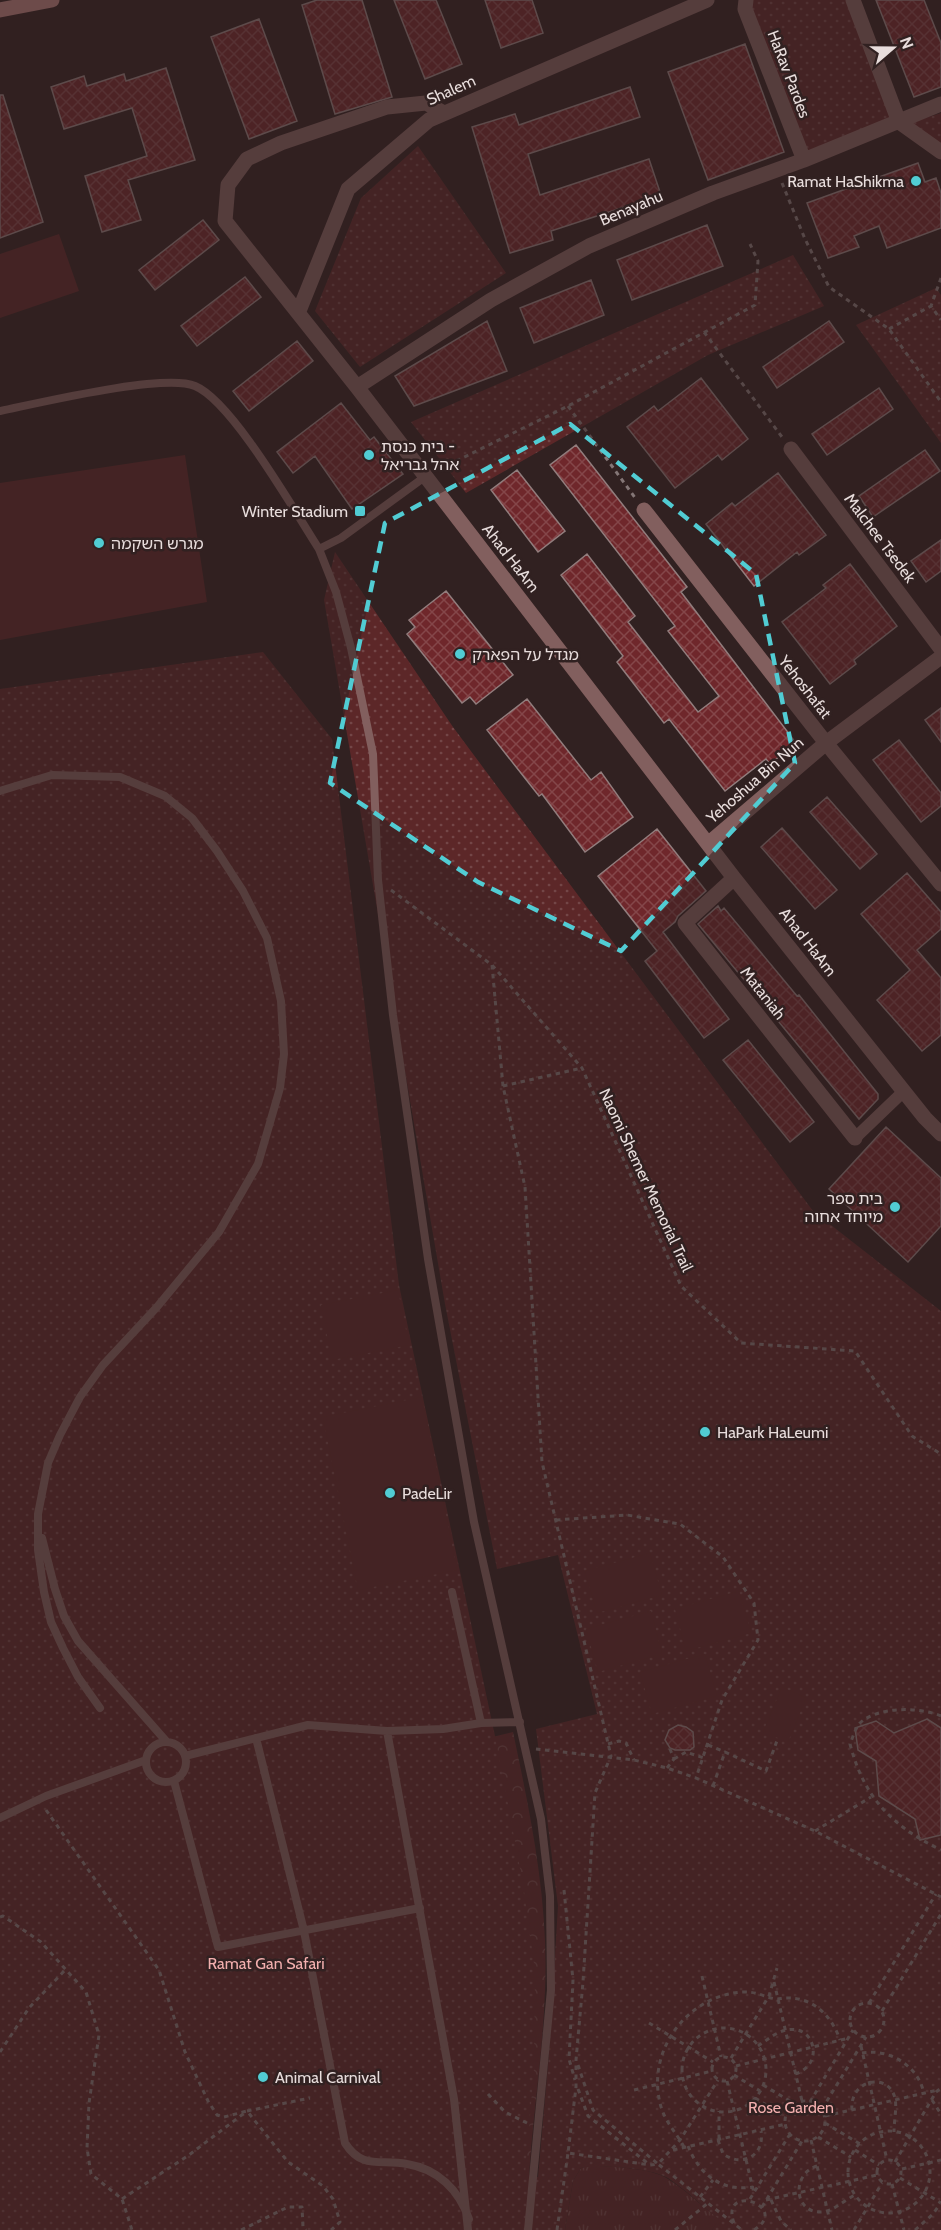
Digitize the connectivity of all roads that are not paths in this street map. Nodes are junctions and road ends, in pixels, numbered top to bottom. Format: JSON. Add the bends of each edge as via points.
{"nodes":[{"id":1,"x":52,"y":0,"type":"edge"},
{"id":2,"x":707,"y":0,"type":"edge"},
{"id":3,"x":746,"y":0,"type":"edge"},
{"id":4,"x":854,"y":0,"type":"edge"},
{"id":5,"x":0,"y":10,"type":"edge"},
{"id":6,"x":941,"y":104,"type":"edge"},
{"id":7,"x":444,"y":113,"type":"junction"},
{"id":8,"x":899,"y":122,"type":"junction"},
{"id":9,"x":941,"y":152,"type":"edge"},
{"id":10,"x":804,"y":160,"type":"junction"},
{"id":11,"x":298,"y":311,"type":"junction"},
{"id":12,"x":357,"y":387,"type":"junction"},
{"id":13,"x":0,"y":411,"type":"edge"},
{"id":14,"x":791,"y":449,"type":"road end"},
{"id":15,"x":426,"y":476,"type":"junction"},
{"id":16,"x":644,"y":510,"type":"road end"},
{"id":17,"x":319,"y":549,"type":"junction"},
{"id":18,"x":941,"y":649,"type":"edge"},
{"id":19,"x":941,"y":657,"type":"edge"},
{"id":20,"x":826,"y":743,"type":"junction"},
{"id":21,"x":0,"y":791,"type":"edge"},
{"id":22,"x":708,"y":844,"type":"junction"},
{"id":23,"x":734,"y":878,"type":"junction"},
{"id":24,"x":941,"y":884,"type":"edge"},
{"id":25,"x":904,"y":1091,"type":"junction"},
{"id":26,"x":941,"y":1134,"type":"edge"},
{"id":27,"x":855,"y":1138,"type":"joint"},
{"id":28,"x":38,"y":1514,"type":"junction"},
{"id":29,"x":452,"y":1592,"type":"dead end"},
{"id":30,"x":100,"y":1708,"type":"dead end"},
{"id":31,"x":520,"y":1722,"type":"junction"},
{"id":32,"x":481,"y":1724,"type":"junction"},
{"id":33,"x":387,"y":1731,"type":"junction"},
{"id":34,"x":256,"y":1738,"type":"junction"},
{"id":35,"x":166,"y":1742,"type":"junction"},
{"id":36,"x":185,"y":1756,"type":"junction"},
{"id":37,"x":146,"y":1760,"type":"junction"},
{"id":38,"x":174,"y":1781,"type":"junction"},
{"id":39,"x":0,"y":1818,"type":"edge"},
{"id":40,"x":420,"y":1908,"type":"junction"},
{"id":41,"x":303,"y":1930,"type":"junction"},
{"id":42,"x":469,"y":2219,"type":"junction"},
{"id":43,"x":468,"y":2230,"type":"edge"},
{"id":44,"x":528,"y":2230,"type":"edge"}],
"edges":[{"from":1,"to":5,"type":"main road"},
{"from":2,"to":7,"type":"street","name":"Shalem"},
{"from":3,"to":10,"type":"street","name":"HaRav Pardes","via":[[745,9]]},
{"from":4,"to":8,"type":"street"},
{"from":6,"to":8,"type":"street","name":"Benayahu"},
{"from":7,"to":11,"type":"street","name":"Shalem","via":[[429,120],[348,189]]},
{"from":7,"to":11,"type":"street","name":"Ahad HaAm","via":[[426,103],[387,107],[280,142],[247,159],[228,185],[225,221]]},
{"from":8,"to":9,"type":"street"},
{"from":8,"to":10,"type":"street","name":"Benayahu"},
{"from":10,"to":12,"type":"street","name":"Benayahu","via":[[713,193],[589,246],[491,300]]},
{"from":11,"to":12,"type":"street","name":"Ahad HaAm"},
{"from":12,"to":15,"type":"street","name":"Ahad HaAm"},
{"from":13,"to":17,"type":"lane","via":[[138,385],[193,385],[208,392],[245,436]]},
{"from":14,"to":18,"type":"street","name":"Malchee Tsedek"},
{"from":15,"to":17,"type":"lane","via":[[341,538]]},
{"from":15,"to":22,"type":"street","name":"Ahad HaAm"},
{"from":16,"to":20,"type":"street","name":"Yehoshafat"},
{"from":17,"to":31,"type":"lane","via":[[351,648],[373,754],[378,880],[428,1259],[474,1522]]},
{"from":19,"to":20,"type":"street","name":"Yehoshua Bin Nun"},
{"from":20,"to":22,"type":"street","name":"Yehoshua Bin Nun"},
{"from":20,"to":24,"type":"street","name":"Yehoshafat"},
{"from":21,"to":28,"type":"lane","via":[[52,775],[120,777],[165,796],[192,818],[243,891],[267,938],[281,1001],[284,1054],[280,1088],[258,1164],[219,1232],[80,1396],[48,1463]]},
{"from":22,"to":23,"type":"street","name":"Ahad HaAm"},
{"from":23,"to":25,"type":"street","name":"Ahad HaAm"},
{"from":23,"to":27,"type":"street","name":"Mataniah","via":[[685,923]]},
{"from":25,"to":26,"type":"street","name":"Ahad HaAm"},
{"from":25,"to":27,"type":"street"},
{"from":28,"to":30,"type":"lane","via":[[38,1550],[51,1622],[78,1677]]},
{"from":28,"to":35,"type":"lane","via":[[55,1589],[78,1641]]},
{"from":29,"to":32,"type":"lane"},
{"from":31,"to":32,"type":"lane"},
{"from":31,"to":44,"type":"lane","via":[[541,1819],[550,1896],[551,1990]]},
{"from":32,"to":33,"type":"lane"},
{"from":33,"to":34,"type":"lane","via":[[308,1725]]},
{"from":33,"to":40,"type":"lane"},
{"from":34,"to":36,"type":"lane"},
{"from":34,"to":41,"type":"lane"},
{"from":35,"to":36,"type":"lane","via":[[182,1748]]},
{"from":35,"to":37,"type":"lane","via":[[152,1748]]},
{"from":36,"to":38,"type":"lane","via":[[186,1767]]},
{"from":37,"to":38,"type":"lane","via":[[154,1778]]},
{"from":37,"to":39,"type":"lane","via":[[42,1798]]},
{"from":38,"to":41,"type":"lane","via":[[218,1947]]},
{"from":40,"to":41,"type":"lane"},
{"from":40,"to":42,"type":"lane","via":[[454,2099]]},
{"from":41,"to":42,"type":"lane","via":[[349,2150],[363,2160],[406,2163],[425,2169],[460,2196]]},
{"from":42,"to":43,"type":"lane"}]}
